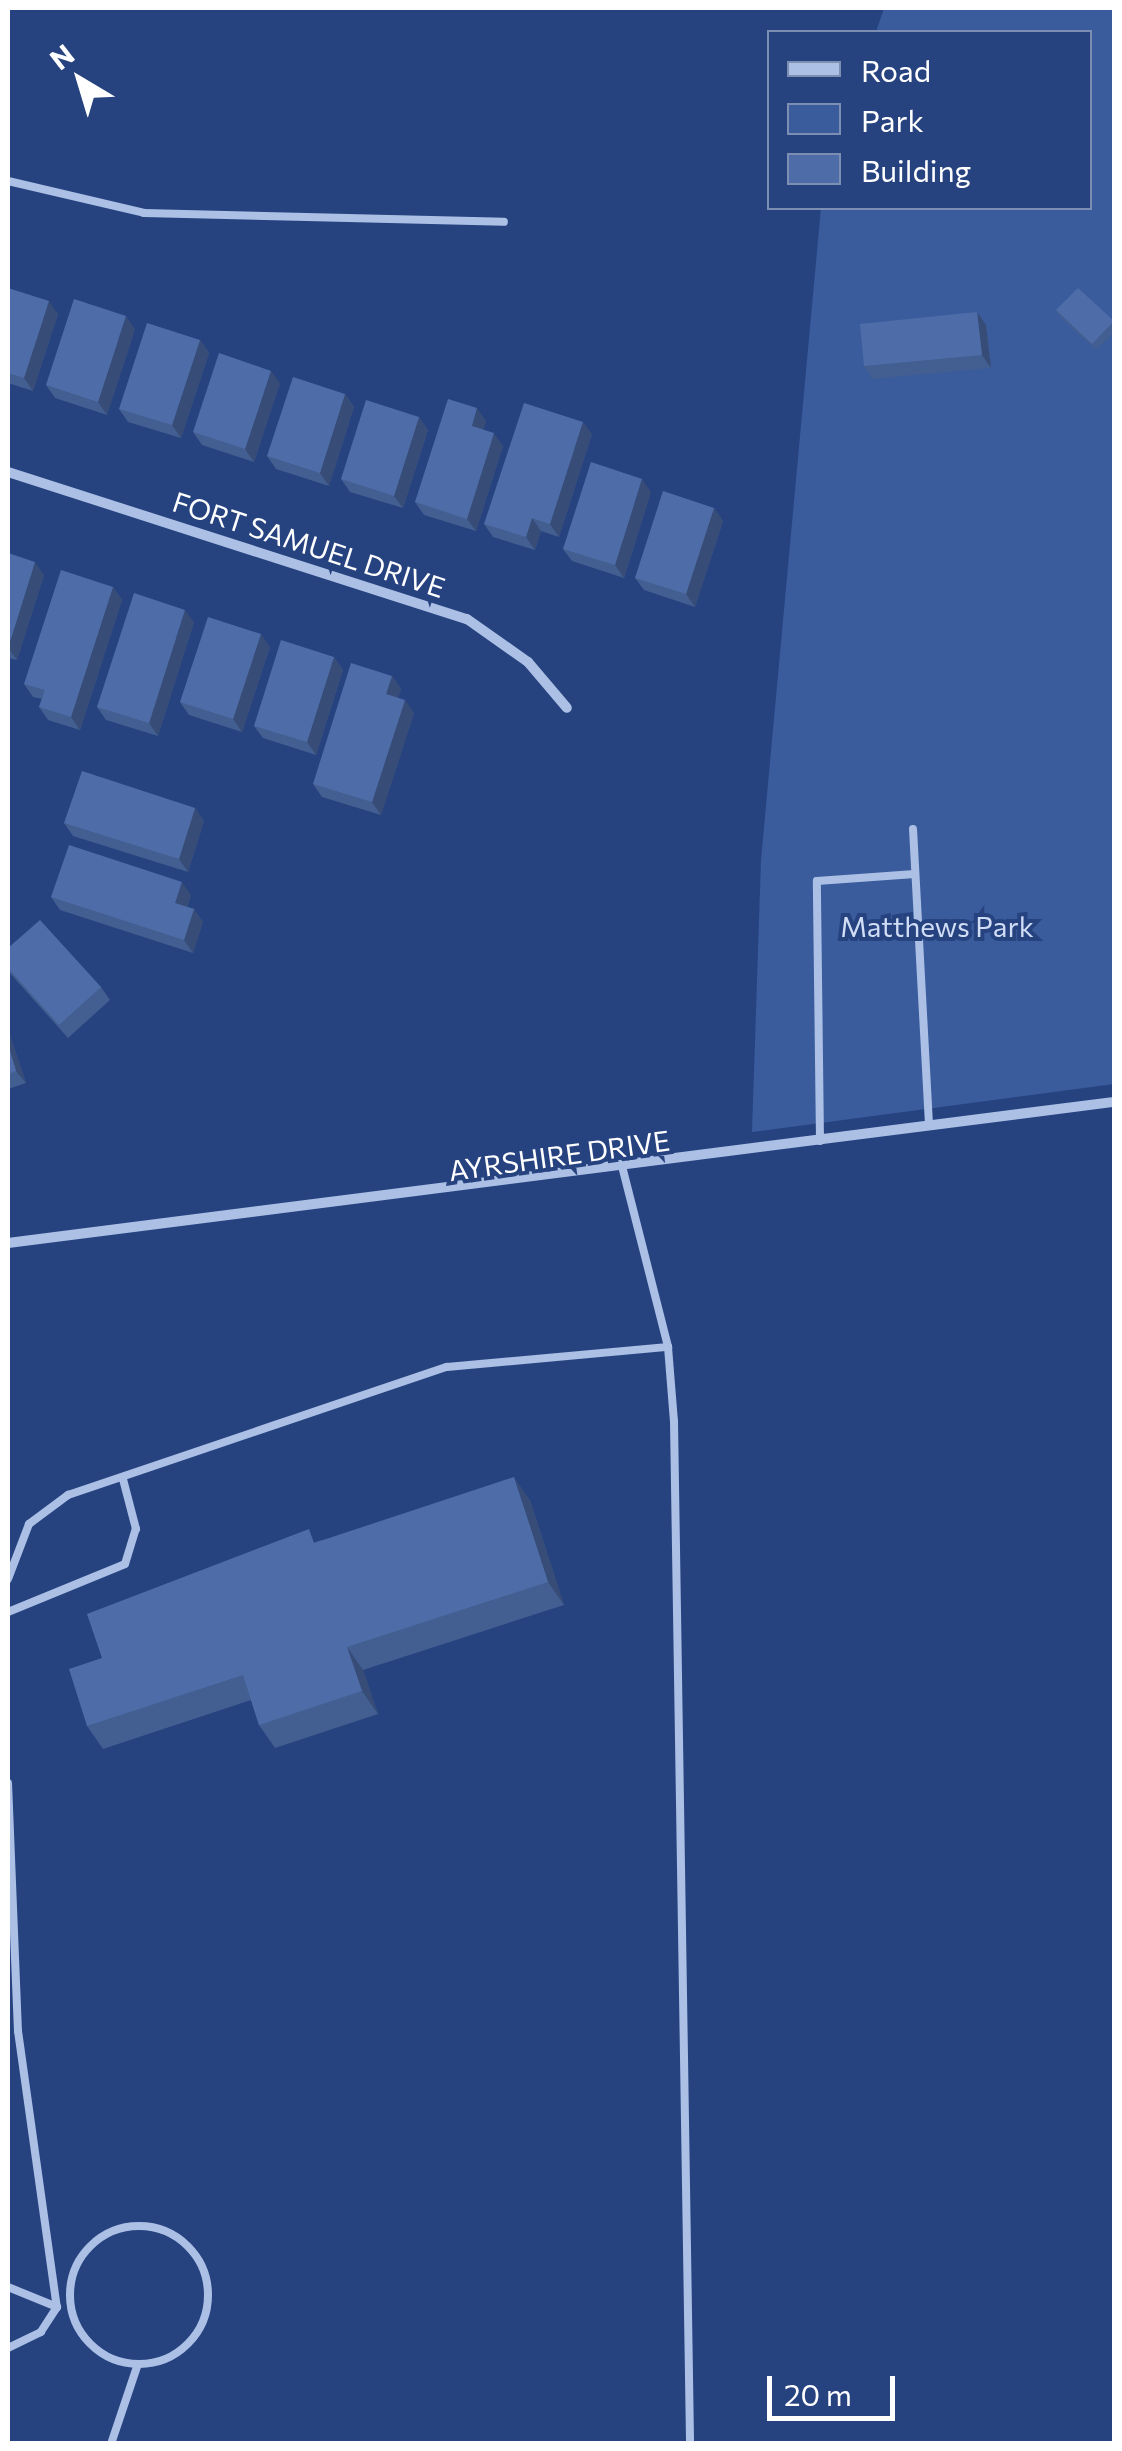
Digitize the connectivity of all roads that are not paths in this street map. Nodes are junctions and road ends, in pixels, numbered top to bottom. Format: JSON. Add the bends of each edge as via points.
{"nodes":[{"id":1,"x":8,"y":181,"type":"edge"},
{"id":2,"x":504,"y":222,"type":"dead end"},
{"id":3,"x":8,"y":472,"type":"edge"},
{"id":4,"x":567,"y":708,"type":"dead end"},
{"id":5,"x":913,"y":829,"type":"dead end"},
{"id":6,"x":915,"y":874,"type":"junction"},
{"id":7,"x":1114,"y":1102,"type":"edge"},
{"id":8,"x":929,"y":1126,"type":"junction"},
{"id":9,"x":820,"y":1141,"type":"junction"},
{"id":10,"x":623,"y":1170,"type":"junction"},
{"id":11,"x":8,"y":1243,"type":"edge"},
{"id":12,"x":668,"y":1346,"type":"junction"},
{"id":13,"x":123,"y":1479,"type":"junction"},
{"id":14,"x":8,"y":1578,"type":"edge"},
{"id":15,"x":8,"y":1612,"type":"edge"},
{"id":16,"x":8,"y":1783,"type":"edge"},
{"id":17,"x":8,"y":2286,"type":"edge"},
{"id":18,"x":57,"y":2307,"type":"junction"},
{"id":19,"x":70,"y":2308,"type":"junction"},
{"id":20,"x":8,"y":2348,"type":"edge"},
{"id":21,"x":138,"y":2364,"type":"junction"},
{"id":22,"x":111,"y":2444,"type":"edge"},
{"id":23,"x":690,"y":2444,"type":"edge"}],
"edges":[{"from":1,"to":2,"type":"lane","via":[[144,214]]},
{"from":3,"to":4,"type":"street","name":"FORT SAMUEL DRIVE","via":[[467,619],[528,662]]},
{"from":5,"to":6,"type":"lane"},
{"from":6,"to":8,"type":"lane"},
{"from":6,"to":9,"type":"lane","via":[[817,881]]},
{"from":7,"to":8,"type":"street","name":"AYRSHIRE DRIVE"},
{"from":8,"to":9,"type":"street","name":"AYRSHIRE DRIVE"},
{"from":9,"to":10,"type":"street","name":"AYRSHIRE DRIVE"},
{"from":10,"to":11,"type":"street","name":"AYRSHIRE DRIVE"},
{"from":10,"to":12,"type":"lane"},
{"from":12,"to":13,"type":"lane","via":[[447,1368]]},
{"from":12,"to":23,"type":"lane"},
{"from":13,"to":14,"type":"lane","via":[[68,1496],[29,1524]]},
{"from":13,"to":15,"type":"lane","via":[[136,1529],[125,1564]]},
{"from":16,"to":18,"type":"lane","via":[[18,2031]]},
{"from":17,"to":18,"type":"lane"},
{"from":18,"to":19,"type":"lane"},
{"from":18,"to":20,"type":"lane","via":[[41,2332]]},
{"from":19,"to":21,"type":"lane","via":[[94,2348]]},
{"from":19,"to":21,"type":"lane","via":[[76,2263],[109,2232],[142,2226],[174,2234],[204,2269],[206,2314],[180,2351]]},
{"from":21,"to":22,"type":"lane"}]}
